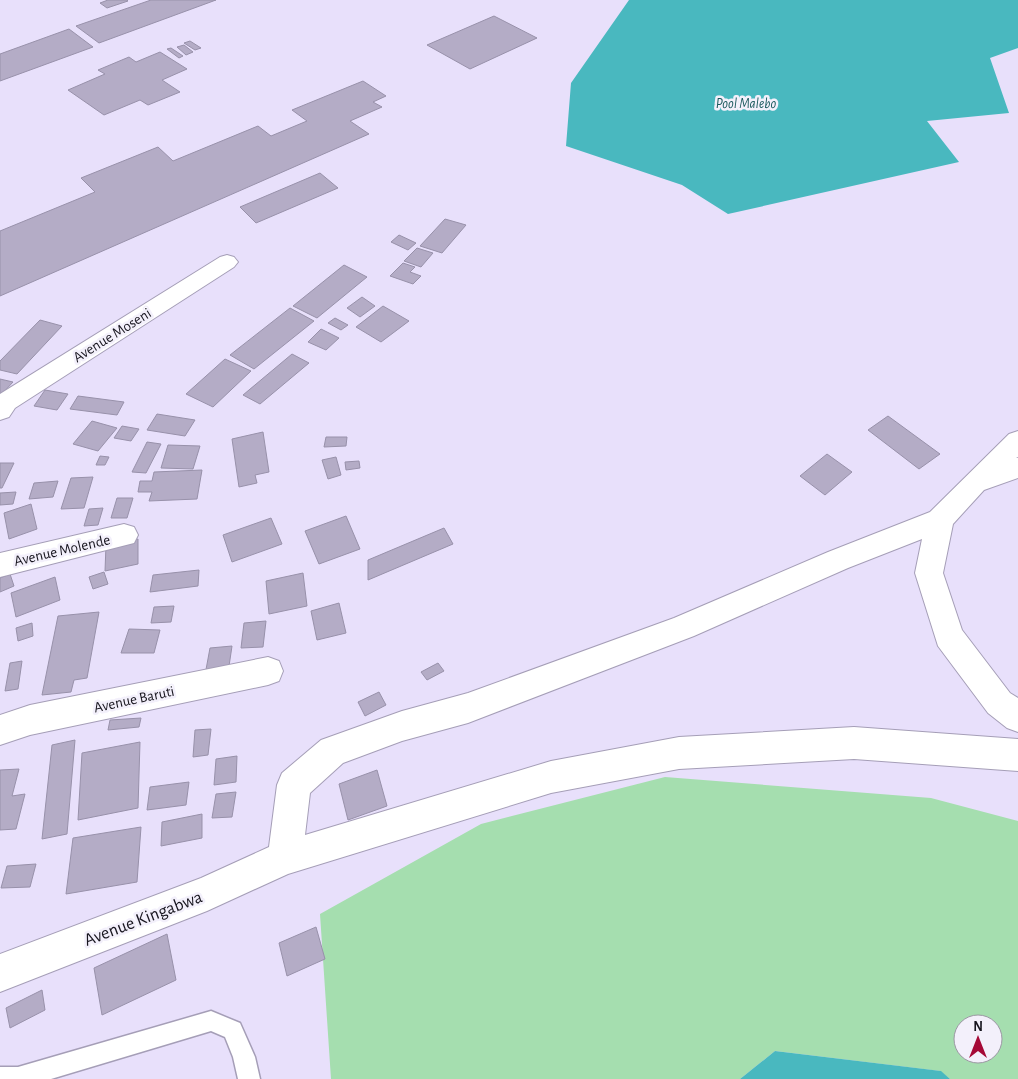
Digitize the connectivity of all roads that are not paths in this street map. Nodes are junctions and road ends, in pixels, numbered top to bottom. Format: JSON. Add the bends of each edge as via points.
{"nodes":[{"id":1,"x":227,"y":262,"type":"dead end"},
{"id":2,"x":0,"y":411,"type":"edge"},
{"id":3,"x":1018,"y":441,"type":"edge"},
{"id":4,"x":1018,"y":468,"type":"edge"},
{"id":5,"x":975,"y":483,"type":"junction"},
{"id":6,"x":940,"y":520,"type":"junction"},
{"id":7,"x":124,"y":536,"type":"dead end"},
{"id":8,"x":0,"y":565,"type":"edge"},
{"id":9,"x":268,"y":671,"type":"dead end"},
{"id":10,"x":1018,"y":717,"type":"edge"},
{"id":11,"x":0,"y":730,"type":"edge"},
{"id":12,"x":1018,"y":755,"type":"edge"},
{"id":13,"x":285,"y":858,"type":"junction"},
{"id":14,"x":0,"y":973,"type":"edge"},
{"id":15,"x":0,"y":1078,"type":"edge"},
{"id":16,"x":249,"y":1079,"type":"edge"}],
"edges":[{"from":1,"to":2,"type":"street","name":"Avenue Moseni","via":[[6,402]]},
{"from":3,"to":5,"type":"street"},
{"from":4,"to":5,"type":"street"},
{"from":5,"to":6,"type":"street"},
{"from":6,"to":10,"type":"street","via":[[929,573],[949,637],[999,703]]},
{"from":6,"to":13,"type":"street","via":[[684,627],[468,708],[402,726],[332,751],[294,785]]},
{"from":7,"to":8,"type":"street","name":"Avenue Molende"},
{"from":9,"to":11,"type":"street","name":"Avenue Baruti","via":[[30,720]]},
{"from":12,"to":13,"type":"street","name":"Avenue Kingabwa","via":[[854,743],[679,753],[551,777]]},
{"from":13,"to":14,"type":"street","name":"Avenue Kingabwa","via":[[207,893]]},
{"from":15,"to":16,"type":"lane","via":[[18,1078],[211,1021],[233,1030]]}]}
